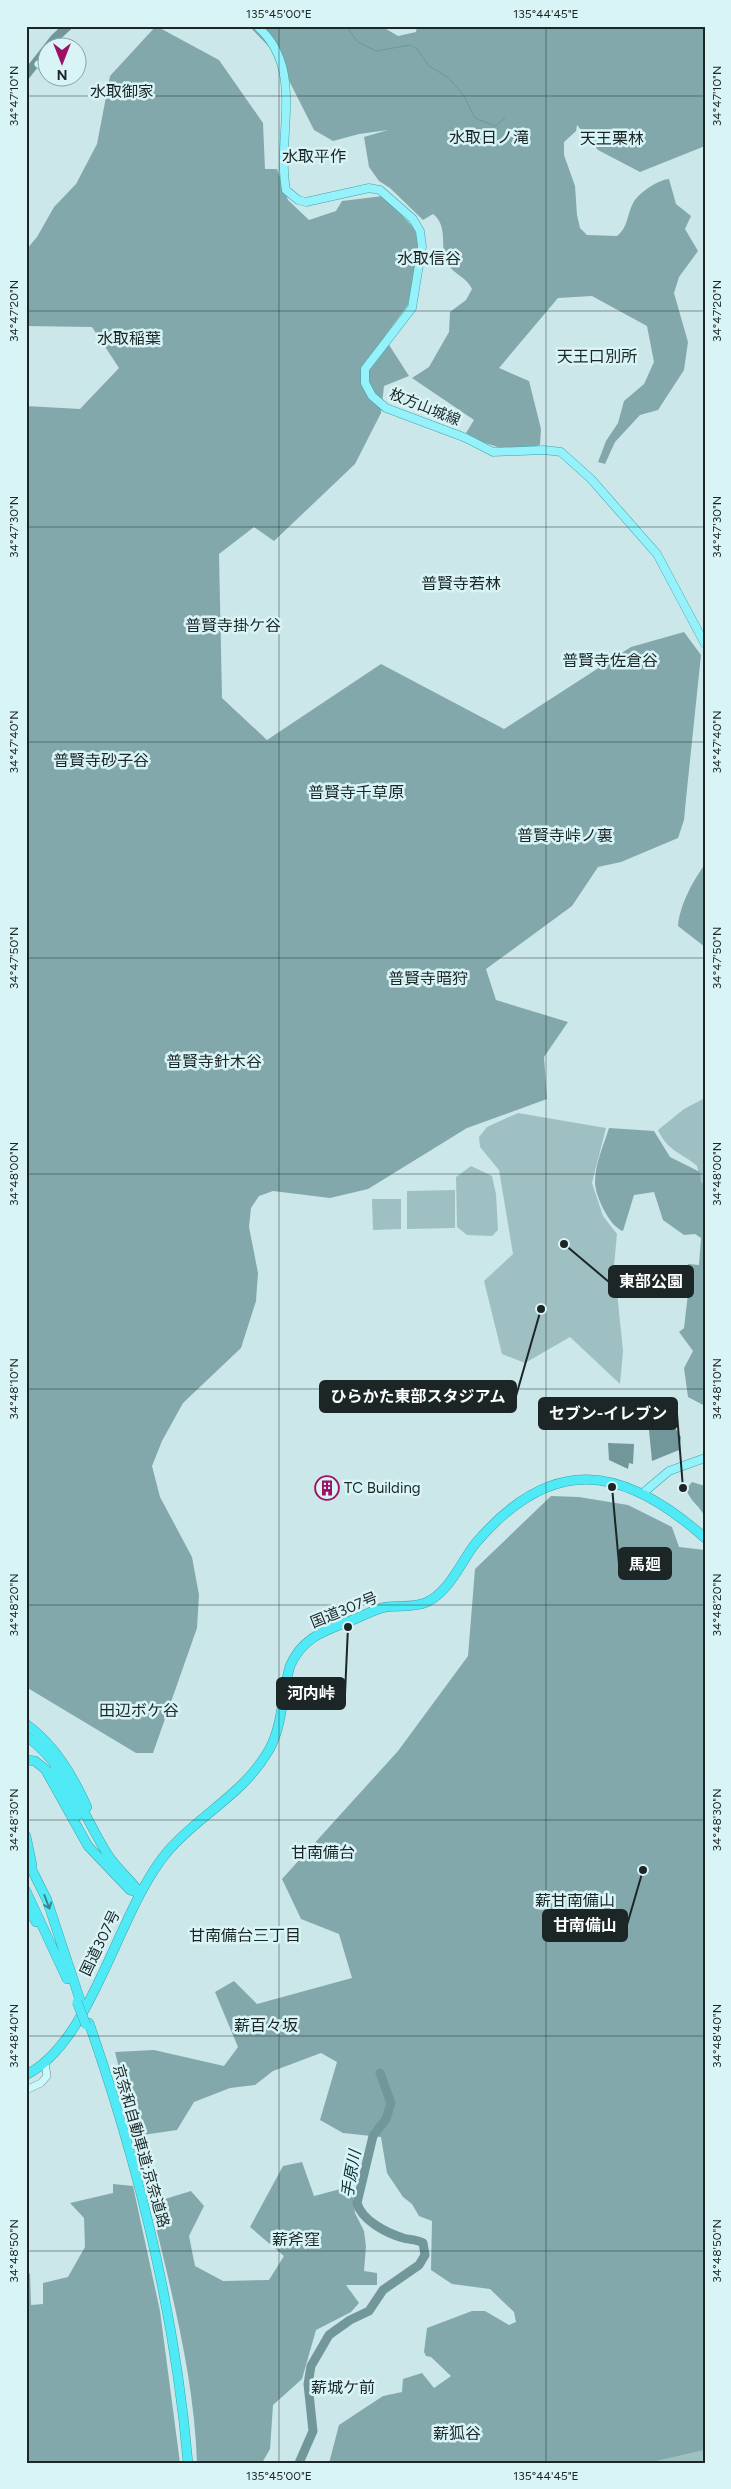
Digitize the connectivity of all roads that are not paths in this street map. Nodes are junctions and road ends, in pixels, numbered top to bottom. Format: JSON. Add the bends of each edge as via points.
{"nodes":[{"id":1,"x":257,"y":26,"type":"edge"},
{"id":2,"x":705,"y":644,"type":"edge"},
{"id":3,"x":705,"y":1458,"type":"edge"},
{"id":4,"x":643,"y":1493,"type":"junction"},
{"id":5,"x":705,"y":1538,"type":"edge"},
{"id":6,"x":26,"y":1724,"type":"edge"},
{"id":7,"x":26,"y":1736,"type":"edge"},
{"id":8,"x":26,"y":1741,"type":"edge"},
{"id":9,"x":26,"y":1760,"type":"edge"},
{"id":10,"x":26,"y":1836,"type":"edge"},
{"id":11,"x":26,"y":1858,"type":"edge"},
{"id":12,"x":106,"y":1858,"type":"junction"},
{"id":13,"x":33,"y":1871,"type":"junction"},
{"id":14,"x":26,"y":1891,"type":"edge"},
{"id":15,"x":140,"y":1893,"type":"junction"},
{"id":16,"x":26,"y":1905,"type":"edge"},
{"id":17,"x":71,"y":1988,"type":"junction"},
{"id":18,"x":78,"y":2001,"type":"junction"},
{"id":19,"x":45,"y":2063,"type":"junction"},
{"id":20,"x":26,"y":2075,"type":"edge"},
{"id":21,"x":26,"y":2090,"type":"edge"},
{"id":22,"x":188,"y":2463,"type":"edge"}],
"edges":[{"from":1,"to":2,"type":"main road","name":"枚方山城線","via":[[279,53],[286,74],[282,168],[286,190],[306,202],[369,188],[380,190],[413,219],[420,231],[422,246],[412,308],[364,369],[364,383],[372,396],[386,408],[466,438],[493,452],[562,452],[591,479],[657,554]]},
{"from":3,"to":4,"type":"main road","via":[[669,1471]]},
{"from":4,"to":5,"type":"highway","name":"国道307号","via":[[677,1514]]},
{"from":4,"to":15,"type":"highway","name":"国道307号","via":[[590,1478],[565,1481],[537,1490],[476,1544],[432,1599],[416,1605],[383,1608],[311,1638],[290,1666],[275,1737],[255,1773],[168,1851]]},
{"from":6,"to":12,"type":"highway","via":[[51,1746],[70,1774],[98,1829]]},
{"from":7,"to":12,"type":"highway","via":[[40,1746],[58,1767]]},
{"from":8,"to":12,"type":"highway","via":[[52,1765],[67,1798]]},
{"from":9,"to":12,"type":"highway","via":[[36,1761],[45,1769],[88,1846]]},
{"from":10,"to":13,"type":"highway"},
{"from":11,"to":13,"type":"highway","name":"京奈和自動車道;京奈道路"},
{"from":12,"to":15,"type":"highway"},
{"from":13,"to":18,"type":"highway","name":"京奈和自動車道;京奈道路","one_way":true,"via":[[47,1900]]},
{"from":14,"to":17,"type":"highway","name":"京奈和自動車道;京奈道路"},
{"from":15,"to":19,"type":"highway","name":"国道307号","via":[[80,2017]]},
{"from":16,"to":17,"type":"highway"},
{"from":17,"to":18,"type":"highway","name":"京奈和自動車道;京奈道路"},
{"from":18,"to":22,"type":"highway","name":"京奈和自動車道;京奈道路","bridge":true,"via":[[115,2098],[154,2239],[173,2340]]},
{"from":19,"to":20,"type":"highway","name":"国道307号"},
{"from":19,"to":21,"type":"street","via":[[47,2076]]}]}
